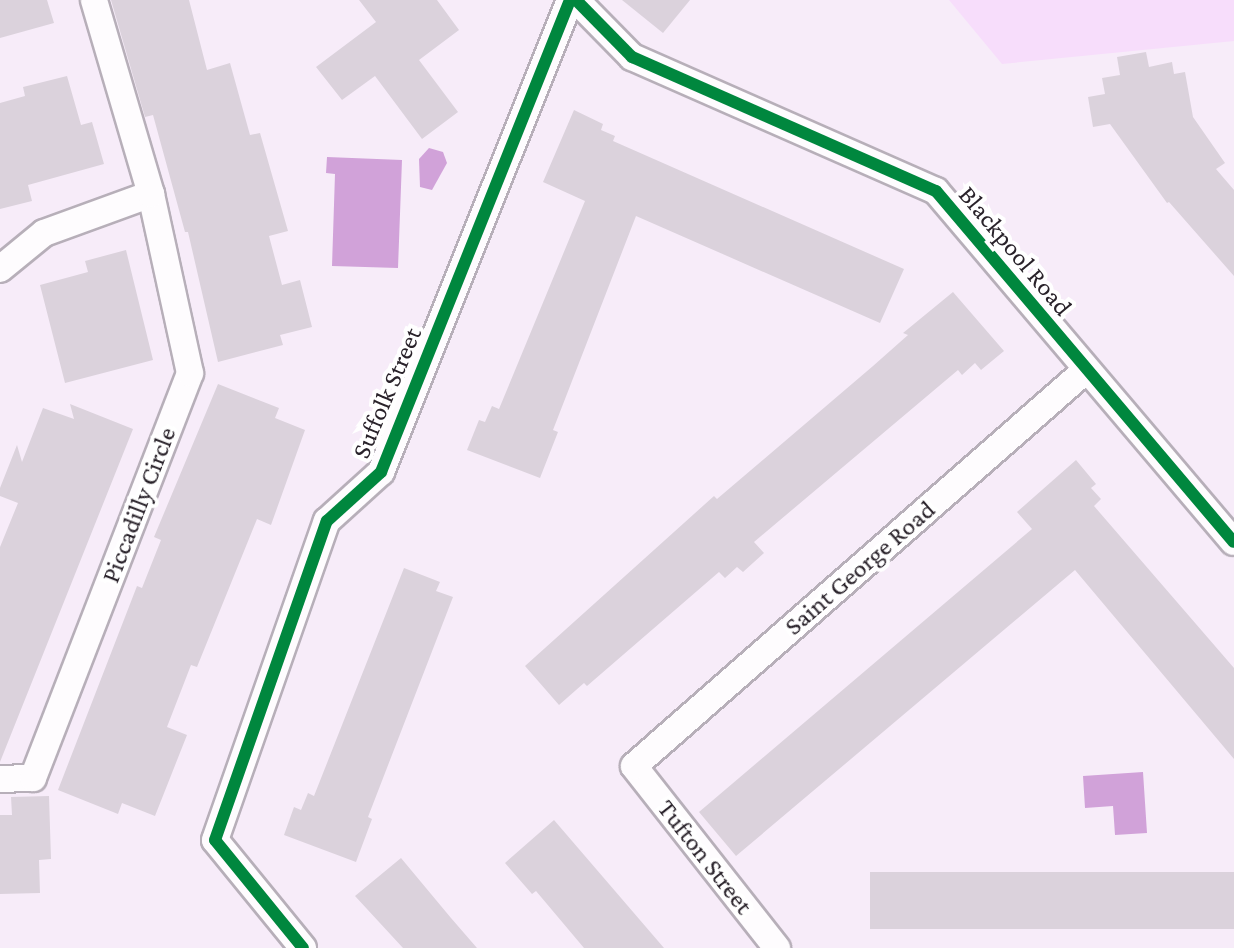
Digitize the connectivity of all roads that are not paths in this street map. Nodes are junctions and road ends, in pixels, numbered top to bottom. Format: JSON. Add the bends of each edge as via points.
{"nodes":[{"id":1,"x":94,"y":0,"type":"edge"},
{"id":2,"x":573,"y":0,"type":"edge"},
{"id":3,"x":151,"y":194,"type":"junction"},
{"id":4,"x":0,"y":269,"type":"edge"},
{"id":5,"x":1086,"y":370,"type":"junction"},
{"id":6,"x":1234,"y":542,"type":"edge"},
{"id":7,"x":634,"y":766,"type":"joint"},
{"id":8,"x":0,"y":779,"type":"edge"},
{"id":9,"x":303,"y":948,"type":"edge"},
{"id":10,"x":777,"y":948,"type":"edge"}],
"edges":[{"from":1,"to":3,"type":"street","name":"Piccadilly Circle"},
{"from":2,"to":5,"type":"street","name":"Blackpool Road","via":[[632,57],[936,191]]},
{"from":2,"to":9,"type":"street","name":"Suffolk Street","via":[[381,472],[327,521],[215,840]]},
{"from":3,"to":4,"type":"street","via":[[44,233]]},
{"from":3,"to":8,"type":"street","name":"Piccadilly Circle","via":[[190,373],[33,778]]},
{"from":5,"to":6,"type":"street","name":"Blackpool Road"},
{"from":5,"to":7,"type":"street","name":"Saint George Road"},
{"from":7,"to":10,"type":"street","name":"Tufton Street"}]}
